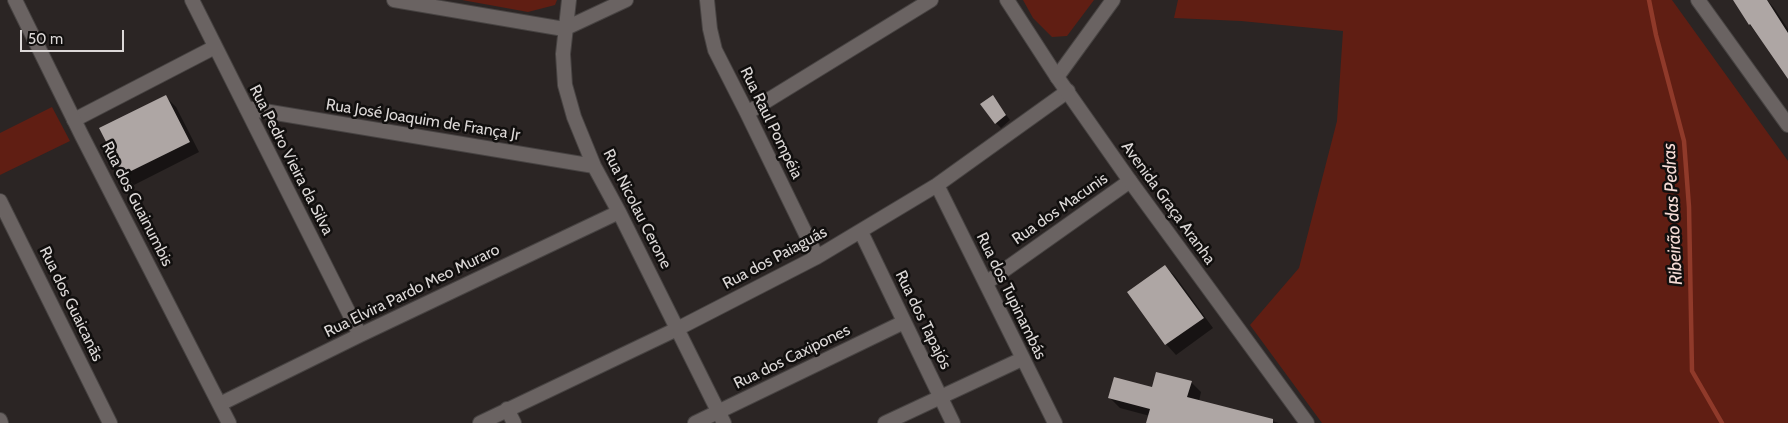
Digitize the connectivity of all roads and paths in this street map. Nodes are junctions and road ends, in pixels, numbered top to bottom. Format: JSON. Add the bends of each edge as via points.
{"nodes":[{"id":1,"x":14,"y":0,"type":"edge"},
{"id":2,"x":192,"y":0,"type":"edge"},
{"id":3,"x":394,"y":0,"type":"edge"},
{"id":4,"x":569,"y":0,"type":"edge"},
{"id":5,"x":626,"y":0,"type":"edge"},
{"id":6,"x":707,"y":0,"type":"edge"},
{"id":7,"x":931,"y":0,"type":"edge"},
{"id":8,"x":1007,"y":0,"type":"edge"},
{"id":9,"x":1113,"y":0,"type":"edge"},
{"id":10,"x":1698,"y":0,"type":"edge"},
{"id":11,"x":564,"y":29,"type":"junction"},
{"id":12,"x":215,"y":47,"type":"junction"},
{"id":13,"x":1057,"y":76,"type":"junction"},
{"id":14,"x":1068,"y":91,"type":"junction"},
{"id":15,"x":246,"y":108,"type":"junction"},
{"id":16,"x":747,"y":113,"type":"junction"},
{"id":17,"x":74,"y":120,"type":"junction"},
{"id":18,"x":1788,"y":125,"type":"edge"},
{"id":19,"x":594,"y":166,"type":"junction"},
{"id":20,"x":1130,"y":181,"type":"junction"},
{"id":21,"x":937,"y":185,"type":"junction"},
{"id":22,"x":0,"y":201,"type":"edge"},
{"id":23,"x":619,"y":212,"type":"junction"},
{"id":24,"x":861,"y":232,"type":"junction"},
{"id":25,"x":817,"y":257,"type":"junction"},
{"id":26,"x":986,"y":283,"type":"junction"},
{"id":27,"x":904,"y":322,"type":"junction"},
{"id":28,"x":678,"y":328,"type":"junction"},
{"id":29,"x":360,"y":335,"type":"junction"},
{"id":30,"x":1022,"y":359,"type":"junction"},
{"id":31,"x":940,"y":396,"type":"junction"},
{"id":32,"x":220,"y":404,"type":"junction"},
{"id":33,"x":507,"y":409,"type":"junction"},
{"id":34,"x":721,"y":418,"type":"edge"},
{"id":35,"x":110,"y":423,"type":"edge"},
{"id":36,"x":230,"y":423,"type":"edge"},
{"id":37,"x":480,"y":423,"type":"edge"},
{"id":38,"x":514,"y":423,"type":"edge"},
{"id":39,"x":695,"y":423,"type":"edge"},
{"id":40,"x":885,"y":423,"type":"edge"},
{"id":41,"x":953,"y":423,"type":"edge"},
{"id":42,"x":1055,"y":423,"type":"edge"},
{"id":43,"x":1307,"y":423,"type":"edge"}],
"edges":[{"from":1,"to":17,"type":"street","name":"Rua dos Guainumbis"},
{"from":2,"to":12,"type":"street","name":"Rua Pedro Vieira da Silva"},
{"from":3,"to":11,"type":"street"},
{"from":4,"to":11,"type":"street","name":"Rua Nicolau Cerone"},
{"from":5,"to":11,"type":"street"},
{"from":6,"to":16,"type":"street","name":"Rua Raul Pompéia","via":[[715,50]]},
{"from":7,"to":16,"type":"street"},
{"from":8,"to":13,"type":"street","name":"Avenida Graça Aranha"},
{"from":9,"to":13,"type":"street"},
{"from":10,"to":18,"type":"street"},
{"from":11,"to":19,"type":"street","name":"Rua Nicolau Cerone","via":[[565,85]]},
{"from":12,"to":15,"type":"street","name":"Rua Pedro Vieira da Silva"},
{"from":12,"to":17,"type":"street"},
{"from":13,"to":14,"type":"street","name":"Avenida Graça Aranha"},
{"from":14,"to":20,"type":"street","name":"Avenida Graça Aranha"},
{"from":14,"to":21,"type":"street","name":"Rua dos Paiaguás"},
{"from":15,"to":19,"type":"street","name":"Rua José Joaquim de França Jr"},
{"from":15,"to":29,"type":"street","name":"Rua Pedro Vieira da Silva"},
{"from":16,"to":25,"type":"street","name":"Rua Raul Pompéia"},
{"from":17,"to":32,"type":"street","name":"Rua dos Guainumbis"},
{"from":19,"to":23,"type":"street","name":"Rua Nicolau Cerone"},
{"from":20,"to":26,"type":"street","name":"Rua dos Macunis"},
{"from":20,"to":43,"type":"street","name":"Avenida Graça Aranha"},
{"from":21,"to":24,"type":"street","name":"Rua dos Paiaguás"},
{"from":21,"to":26,"type":"street","name":"Rua dos Tupinambás"},
{"from":22,"to":35,"type":"street","name":"Rua dos Guaicanãs"},
{"from":23,"to":28,"type":"street","name":"Rua Nicolau Cerone"},
{"from":23,"to":29,"type":"street","name":"Rua Elvira Pardo Meo Muraro"},
{"from":24,"to":25,"type":"street","name":"Rua dos Paiaguás"},
{"from":24,"to":27,"type":"street","name":"Rua dos Tapajós"},
{"from":25,"to":28,"type":"street","name":"Rua dos Paiaguás"},
{"from":26,"to":30,"type":"street","name":"Rua dos Tupinambás"},
{"from":27,"to":31,"type":"street","name":"Rua dos Tapajós"},
{"from":27,"to":34,"type":"street","name":"Rua dos Caxipones"},
{"from":28,"to":33,"type":"street","name":"Rua dos Paiaguás"},
{"from":28,"to":34,"type":"street","name":"Rua Nicolau Cerone"},
{"from":29,"to":32,"type":"street","name":"Rua Elvira Pardo Meo Muraro"},
{"from":30,"to":31,"type":"street"},
{"from":30,"to":42,"type":"street","name":"Rua dos Tupinambás"},
{"from":31,"to":40,"type":"street"},
{"from":31,"to":41,"type":"street","name":"Rua dos Tapajós"},
{"from":32,"to":36,"type":"street","name":"Rua dos Guainumbis"},
{"from":33,"to":37,"type":"street","name":"Rua dos Paiaguás"},
{"from":33,"to":38,"type":"street"},
{"from":34,"to":39,"type":"street","name":"Rua dos Caxipones"}]}
